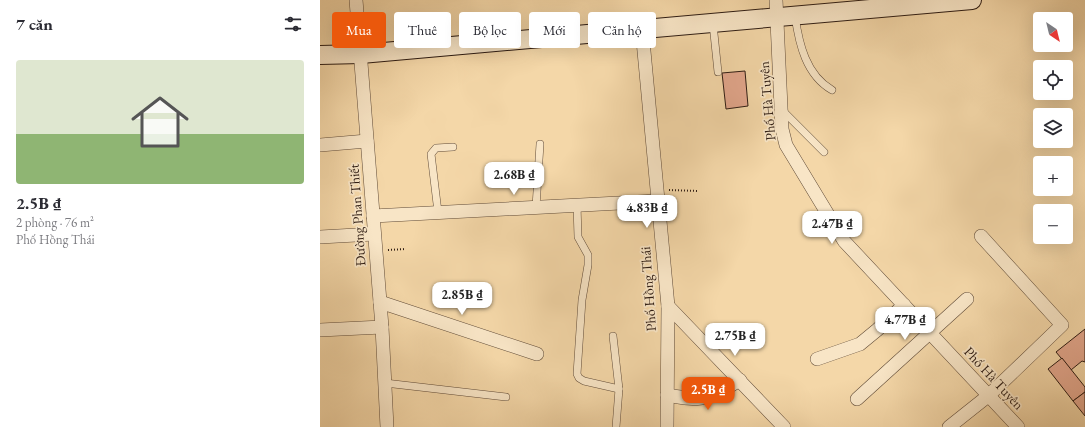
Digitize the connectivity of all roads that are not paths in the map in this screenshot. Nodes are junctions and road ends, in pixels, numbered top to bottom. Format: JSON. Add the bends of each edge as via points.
{"nodes":[{"id":1,"x":356,"y":0,"type":"edge"},
{"id":2,"x":776,"y":0,"type":"edge"},
{"id":3,"x":972,"y":0,"type":"edge"},
{"id":4,"x":786,"y":17,"type":"junction"},
{"id":5,"x":713,"y":23,"type":"junction"},
{"id":6,"x":656,"y":29,"type":"edge"},
{"id":7,"x":588,"y":35,"type":"edge"},
{"id":8,"x":644,"y":48,"type":"edge"},
{"id":9,"x":361,"y":54,"type":"junction"},
{"id":10,"x":320,"y":55,"type":"edge"},
{"id":11,"x":718,"y":72,"type":"dead end"},
{"id":12,"x":832,"y":90,"type":"dead end"},
{"id":13,"x":782,"y":110,"type":"junction"},
{"id":14,"x":367,"y":141,"type":"junction"},
{"id":15,"x":540,"y":144,"type":"dead end"},
{"id":16,"x":320,"y":145,"type":"edge"},
{"id":17,"x":453,"y":147,"type":"dead end"},
{"id":18,"x":824,"y":152,"type":"dead end"},
{"id":19,"x":656,"y":196,"type":"junction"},
{"id":20,"x":577,"y":205,"type":"junction"},
{"id":21,"x":536,"y":207,"type":"junction"},
{"id":22,"x":438,"y":212,"type":"junction"},
{"id":23,"x":373,"y":216,"type":"junction"},
{"id":24,"x":374,"y":234,"type":"junction"},
{"id":25,"x":981,"y":236,"type":"dead end"},
{"id":26,"x":320,"y":237,"type":"edge"},
{"id":27,"x":967,"y":299,"type":"dead end"},
{"id":28,"x":380,"y":302,"type":"junction"},
{"id":29,"x":904,"y":305,"type":"junction"},
{"id":30,"x":668,"y":306,"type":"junction"},
{"id":31,"x":382,"y":327,"type":"junction"},
{"id":32,"x":320,"y":330,"type":"edge"},
{"id":33,"x":931,"y":334,"type":"junction"},
{"id":34,"x":613,"y":336,"type":"dead end"},
{"id":35,"x":537,"y":354,"type":"dead end"},
{"id":36,"x":817,"y":359,"type":"dead end"},
{"id":37,"x":740,"y":380,"type":"junction"},
{"id":38,"x":385,"y":383,"type":"junction"},
{"id":39,"x":619,"y":389,"type":"junction"},
{"id":40,"x":667,"y":395,"type":"junction"},
{"id":41,"x":988,"y":396,"type":"junction"},
{"id":42,"x":506,"y":397,"type":"dead end"},
{"id":43,"x":858,"y":399,"type":"dead end"},
{"id":44,"x":387,"y":427,"type":"edge"},
{"id":45,"x":616,"y":427,"type":"edge"},
{"id":46,"x":667,"y":427,"type":"edge"},
{"id":47,"x":784,"y":427,"type":"edge"},
{"id":48,"x":949,"y":427,"type":"edge"},
{"id":49,"x":1018,"y":427,"type":"edge"}],
"edges":[{"from":1,"to":9,"type":"street","name":"Đường Phan Thiết"},
{"from":2,"to":4,"type":"street","name":"Phố Hà Tuyên"},
{"from":3,"to":4,"type":"main road","via":[[848,8]]},
{"from":4,"to":5,"type":"main road"},
{"from":4,"to":12,"type":"lane","via":[[801,52],[824,86]]},
{"from":4,"to":13,"type":"street","name":"Phố Hà Tuyên"},
{"from":5,"to":6,"type":"main road"},
{"from":5,"to":11,"type":"lane"},
{"from":7,"to":9,"type":"main road"},
{"from":8,"to":19,"type":"street","name":"Phố Hồng Thái"},
{"from":9,"to":10,"type":"main road"},
{"from":9,"to":14,"type":"street","name":"Đường Phan Thiết"},
{"from":13,"to":18,"type":"lane"},
{"from":13,"to":29,"type":"street","name":"Phố Hà Tuyên","via":[[782,128],[786,145],[844,241]]},
{"from":14,"to":16,"type":"street"},
{"from":14,"to":23,"type":"street","name":"Đường Phan Thiết"},
{"from":15,"to":21,"type":"lane"},
{"from":17,"to":22,"type":"lane","via":[[436,148],[431,154]]},
{"from":19,"to":20,"type":"street"},
{"from":19,"to":30,"type":"street","name":"Phố Hồng Thái"},
{"from":20,"to":21,"type":"street"},
{"from":20,"to":39,"type":"lane","via":[[578,237],[588,255],[577,374],[584,381]]},
{"from":21,"to":22,"type":"street"},
{"from":22,"to":23,"type":"street"},
{"from":23,"to":24,"type":"street","name":"Đường Phan Thiết"},
{"from":24,"to":26,"type":"street"},
{"from":24,"to":28,"type":"street","name":"Đường Phan Thiết"},
{"from":25,"to":41,"type":"street","via":[[1062,325]]},
{"from":27,"to":33,"type":"street"},
{"from":28,"to":31,"type":"street","name":"Đường Phan Thiết"},
{"from":28,"to":35,"type":"street"},
{"from":29,"to":33,"type":"street","name":"Phố Hà Tuyên"},
{"from":29,"to":36,"type":"street","via":[[860,344]]},
{"from":30,"to":37,"type":"street"},
{"from":30,"to":40,"type":"street","name":"Phố Hồng Thái"},
{"from":31,"to":32,"type":"street"},
{"from":31,"to":38,"type":"street","name":"Đường Phan Thiết"},
{"from":33,"to":41,"type":"street","name":"Phố Hà Tuyên"},
{"from":33,"to":43,"type":"street"},
{"from":34,"to":39,"type":"lane"},
{"from":37,"to":40,"type":"street","via":[[709,398],[695,400]]},
{"from":37,"to":47,"type":"street"},
{"from":38,"to":42,"type":"lane"},
{"from":38,"to":44,"type":"street","name":"Đường Phan Thiết"},
{"from":39,"to":45,"type":"lane"},
{"from":40,"to":46,"type":"street","name":"Phố Hồng Thái"},
{"from":41,"to":48,"type":"street"},
{"from":41,"to":49,"type":"street","name":"Phố Hà Tuyên"}]}
